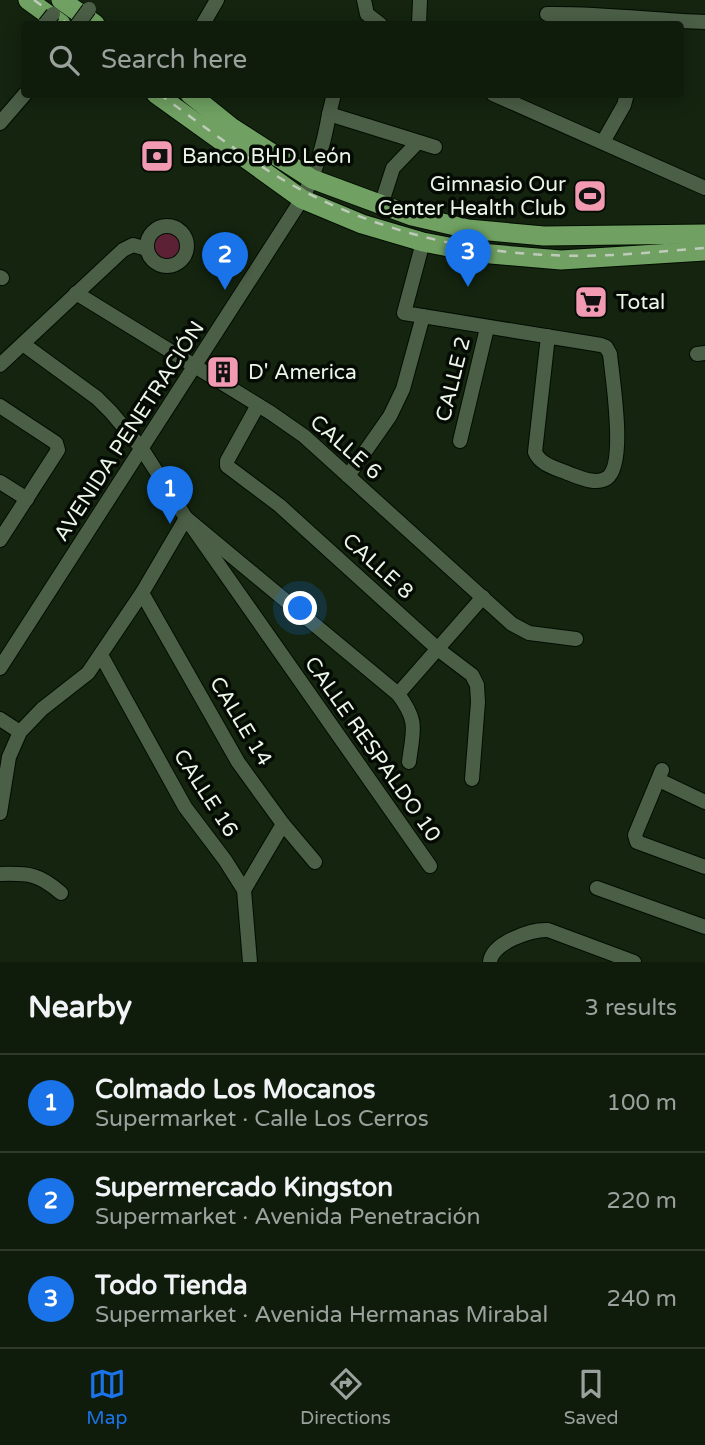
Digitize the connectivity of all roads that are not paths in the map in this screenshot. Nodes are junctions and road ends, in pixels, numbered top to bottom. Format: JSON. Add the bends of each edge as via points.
{"nodes":[{"id":1,"x":28,"y":0,"type":"edge"},
{"id":2,"x":217,"y":0,"type":"edge"},
{"id":3,"x":364,"y":0,"type":"edge"},
{"id":4,"x":420,"y":0,"type":"edge"},
{"id":5,"x":589,"y":6,"type":"edge"},
{"id":6,"x":547,"y":14,"type":"dead end"},
{"id":7,"x":55,"y":16,"type":"edge"},
{"id":8,"x":92,"y":17,"type":"edge"},
{"id":9,"x":205,"y":21,"type":"edge"},
{"id":10,"x":376,"y":21,"type":"edge"},
{"id":11,"x":419,"y":21,"type":"edge"},
{"id":12,"x":642,"y":21,"type":"edge"},
{"id":13,"x":684,"y":22,"type":"edge"},
{"id":14,"x":705,"y":22,"type":"edge"},
{"id":15,"x":22,"y":98,"type":"edge"},
{"id":16,"x":163,"y":98,"type":"edge"},
{"id":17,"x":195,"y":98,"type":"edge"},
{"id":18,"x":333,"y":98,"type":"edge"},
{"id":19,"x":502,"y":98,"type":"edge"},
{"id":20,"x":625,"y":98,"type":"edge"},
{"id":21,"x":329,"y":114,"type":"junction"},
{"id":22,"x":0,"y":123,"type":"edge"},
{"id":23,"x":418,"y":142,"type":"junction"},
{"id":24,"x":603,"y":142,"type":"junction"},
{"id":25,"x":435,"y":147,"type":"dead end"},
{"id":26,"x":312,"y":179,"type":"junction"},
{"id":27,"x":705,"y":188,"type":"edge"},
{"id":28,"x":302,"y":199,"type":"junction"},
{"id":29,"x":381,"y":205,"type":"junction"},
{"id":30,"x":705,"y":234,"type":"edge"},
{"id":31,"x":423,"y":242,"type":"junction"},
{"id":32,"x":147,"y":249,"type":"dead end"},
{"id":33,"x":705,"y":251,"type":"edge"},
{"id":34,"x":76,"y":293,"type":"junction"},
{"id":35,"x":423,"y":316,"type":"junction"},
{"id":36,"x":487,"y":328,"type":"junction"},
{"id":37,"x":548,"y":336,"type":"junction"},
{"id":38,"x":23,"y":344,"type":"junction"},
{"id":39,"x":0,"y":365,"type":"edge"},
{"id":40,"x":195,"y":368,"type":"junction"},
{"id":41,"x":258,"y":405,"type":"junction"},
{"id":42,"x":0,"y":406,"type":"edge"},
{"id":43,"x":460,"y":441,"type":"dead end"},
{"id":44,"x":142,"y":449,"type":"junction"},
{"id":45,"x":348,"y":476,"type":"junction"},
{"id":46,"x":0,"y":482,"type":"edge"},
{"id":47,"x":27,"y":499,"type":"junction"},
{"id":48,"x":186,"y":518,"type":"junction"},
{"id":49,"x":0,"y":540,"type":"edge"},
{"id":50,"x":142,"y":593,"type":"junction"},
{"id":51,"x":483,"y":597,"type":"junction"},
{"id":52,"x":576,"y":639,"type":"dead end"},
{"id":53,"x":439,"y":650,"type":"junction"},
{"id":54,"x":101,"y":655,"type":"junction"},
{"id":55,"x":0,"y":668,"type":"edge"},
{"id":56,"x":398,"y":694,"type":"junction"},
{"id":57,"x":0,"y":719,"type":"edge"},
{"id":58,"x":20,"y":732,"type":"junction"},
{"id":59,"x":409,"y":762,"type":"dead end"},
{"id":60,"x":472,"y":779,"type":"dead end"},
{"id":61,"x":705,"y":802,"type":"edge"},
{"id":62,"x":0,"y":813,"type":"edge"},
{"id":63,"x":283,"y":824,"type":"junction"},
{"id":64,"x":315,"y":862,"type":"dead end"},
{"id":65,"x":429,"y":866,"type":"dead end"},
{"id":66,"x":705,"y":867,"type":"edge"},
{"id":67,"x":0,"y":874,"type":"edge"},
{"id":68,"x":597,"y":888,"type":"dead end"},
{"id":69,"x":244,"y":890,"type":"junction"},
{"id":70,"x":61,"y":893,"type":"dead end"},
{"id":71,"x":705,"y":927,"type":"edge"},
{"id":72,"x":250,"y":962,"type":"edge"},
{"id":73,"x":490,"y":962,"type":"edge"},
{"id":74,"x":634,"y":962,"type":"edge"}],
"edges":[{"from":1,"to":7,"type":"main road"},
{"from":2,"to":9,"type":"street"},
{"from":3,"to":10,"type":"street","via":[[367,14]]},
{"from":4,"to":11,"type":"street"},
{"from":5,"to":6,"type":"street"},
{"from":5,"to":12,"type":"street"},
{"from":7,"to":8,"type":"main road"},
{"from":13,"to":14,"type":"street"},
{"from":15,"to":22,"type":"street"},
{"from":16,"to":28,"type":"main road"},
{"from":17,"to":26,"type":"main road"},
{"from":18,"to":21,"type":"street","name":"AVENIDA PENETRACIÓN"},
{"from":19,"to":24,"type":"street"},
{"from":20,"to":24,"type":"street"},
{"from":21,"to":23,"type":"street"},
{"from":21,"to":26,"type":"street","name":"AVENIDA PENETRACIÓN"},
{"from":23,"to":25,"type":"street"},
{"from":23,"to":29,"type":"street","via":[[393,168]]},
{"from":24,"to":27,"type":"street"},
{"from":26,"to":28,"type":"street","name":"AVENIDA PENETRACIÓN"},
{"from":26,"to":29,"type":"main road"},
{"from":28,"to":31,"type":"main road"},
{"from":28,"to":40,"type":"street","name":"AVENIDA PENETRACIÓN"},
{"from":29,"to":30,"type":"main road","via":[[481,230],[544,236]]},
{"from":31,"to":33,"type":"main road","via":[[480,253],[561,260]]},
{"from":31,"to":35,"type":"street","via":[[404,313]]},
{"from":32,"to":34,"type":"street","via":[[133,245],[122,250]]},
{"from":34,"to":38,"type":"street"},
{"from":34,"to":40,"type":"street","name":"CALLE 6"},
{"from":35,"to":36,"type":"street"},
{"from":35,"to":45,"type":"street","via":[[403,389]]},
{"from":36,"to":37,"type":"street"},
{"from":36,"to":43,"type":"street","name":"CALLE 2"},
{"from":37,"to":37,"type":"street","via":[[535,444],[538,458],[598,481],[611,474],[618,445],[610,354],[606,347]]},
{"from":38,"to":39,"type":"street"},
{"from":38,"to":44,"type":"street","name":"CALLE RESPALDO 10","via":[[97,398]]},
{"from":40,"to":41,"type":"street","name":"CALLE 6"},
{"from":40,"to":44,"type":"street","name":"AVENIDA PENETRACIÓN"},
{"from":41,"to":45,"type":"street","name":"CALLE 6","via":[[304,436]]},
{"from":41,"to":53,"type":"street","name":"CALLE 8","via":[[227,461],[230,470],[279,505]]},
{"from":42,"to":47,"type":"street","via":[[56,443],[58,450]]},
{"from":44,"to":48,"type":"street","name":"CALLE RESPALDO 10"},
{"from":44,"to":55,"type":"street","name":"AVENIDA PENETRACIÓN"},
{"from":45,"to":51,"type":"street","name":"CALLE 6"},
{"from":46,"to":47,"type":"street"},
{"from":47,"to":49,"type":"street"},
{"from":48,"to":50,"type":"street"},
{"from":48,"to":56,"type":"street"},
{"from":48,"to":65,"type":"street","name":"CALLE RESPALDO 10"},
{"from":50,"to":54,"type":"street"},
{"from":50,"to":63,"type":"street","name":"CALLE 14","via":[[238,762]]},
{"from":51,"to":52,"type":"street","name":"CALLE 6","via":[[529,633]]},
{"from":51,"to":53,"type":"street"},
{"from":53,"to":56,"type":"street"},
{"from":53,"to":60,"type":"street","name":"CALLE 8","via":[[477,685]]},
{"from":54,"to":58,"type":"street","via":[[88,673]]},
{"from":54,"to":69,"type":"street","name":"CALLE 16","via":[[185,807]]},
{"from":56,"to":59,"type":"street","via":[[414,722]]},
{"from":57,"to":58,"type":"street"},
{"from":58,"to":62,"type":"street","via":[[9,757]]},
{"from":61,"to":66,"type":"street","via":[[660,775],[635,835],[637,842]]},
{"from":63,"to":64,"type":"street","name":"CALLE 14"},
{"from":63,"to":69,"type":"street"},
{"from":67,"to":70,"type":"street","via":[[24,873],[45,879]]},
{"from":68,"to":71,"type":"street"},
{"from":69,"to":72,"type":"street","name":"CALLE 16"},
{"from":73,"to":74,"type":"street","via":[[499,946],[537,929]]}]}
